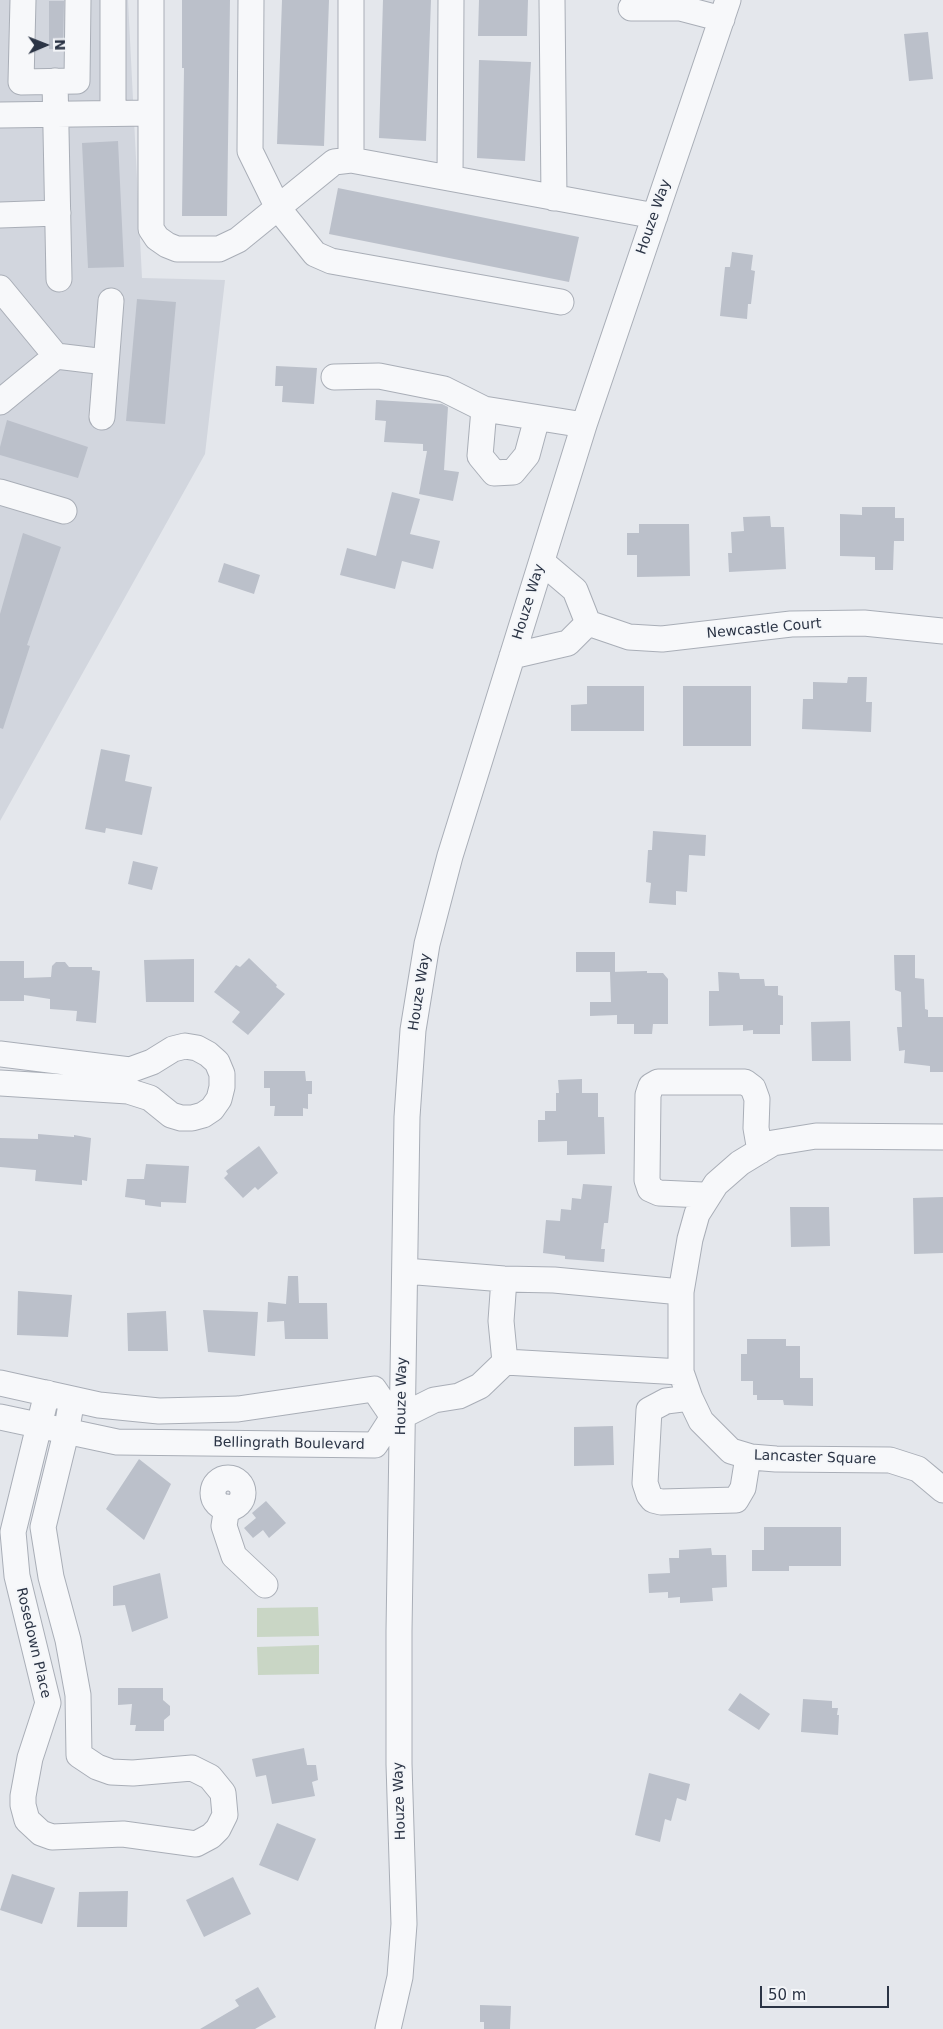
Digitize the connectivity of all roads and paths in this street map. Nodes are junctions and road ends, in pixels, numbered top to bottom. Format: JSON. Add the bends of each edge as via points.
{"nodes":[{"id":1,"x":22,"y":0,"type":"edge"},
{"id":2,"x":78,"y":0,"type":"edge"},
{"id":3,"x":113,"y":0,"type":"edge"},
{"id":4,"x":151,"y":0,"type":"edge"},
{"id":5,"x":251,"y":0,"type":"edge"},
{"id":6,"x":351,"y":0,"type":"edge"},
{"id":7,"x":452,"y":0,"type":"edge"},
{"id":8,"x":552,"y":0,"type":"edge"},
{"id":9,"x":630,"y":8,"type":"dead end"},
{"id":10,"x":725,"y":10,"type":"edge"},
{"id":11,"x":55,"y":81,"type":"junction"},
{"id":12,"x":151,"y":112,"type":"junction"},
{"id":13,"x":113,"y":113,"type":"junction"},
{"id":14,"x":56,"y":114,"type":"junction"},
{"id":15,"x":0,"y":115,"type":"edge"},
{"id":16,"x":351,"y":160,"type":"junction"},
{"id":17,"x":450,"y":178,"type":"junction"},
{"id":18,"x":554,"y":198,"type":"junction"},
{"id":19,"x":278,"y":208,"type":"junction"},
{"id":20,"x":58,"y":213,"type":"junction"},
{"id":21,"x":0,"y":214,"type":"edge"},
{"id":22,"x":655,"y":216,"type":"junction"},
{"id":23,"x":59,"y":279,"type":"dead end"},
{"id":24,"x":0,"y":288,"type":"edge"},
{"id":25,"x":111,"y":302,"type":"dead end"},
{"id":26,"x":561,"y":302,"type":"dead end"},
{"id":27,"x":56,"y":356,"type":"junction"},
{"id":28,"x":106,"y":362,"type":"junction"},
{"id":29,"x":334,"y":377,"type":"dead end"},
{"id":30,"x":0,"y":402,"type":"edge"},
{"id":31,"x":484,"y":409,"type":"junction"},
{"id":32,"x":102,"y":418,"type":"dead end"},
{"id":33,"x":537,"y":418,"type":"junction"},
{"id":34,"x":584,"y":425,"type":"junction"},
{"id":35,"x":0,"y":492,"type":"edge"},
{"id":36,"x":64,"y":511,"type":"dead end"},
{"id":37,"x":542,"y":562,"type":"junction"},
{"id":38,"x":588,"y":623,"type":"junction"},
{"id":39,"x":943,"y":631,"type":"edge"},
{"id":40,"x":512,"y":656,"type":"junction"},
{"id":41,"x":0,"y":1054,"type":"edge"},
{"id":42,"x":0,"y":1083,"type":"edge"},
{"id":43,"x":943,"y":1138,"type":"edge"},
{"id":44,"x":760,"y":1151,"type":"junction"},
{"id":45,"x":707,"y":1198,"type":"junction"},
{"id":46,"x":405,"y":1271,"type":"junction"},
{"id":47,"x":504,"y":1279,"type":"junction"},
{"id":48,"x":681,"y":1292,"type":"junction"},
{"id":49,"x":505,"y":1362,"type":"junction"},
{"id":50,"x":681,"y":1372,"type":"junction"},
{"id":51,"x":0,"y":1383,"type":"edge"},
{"id":52,"x":47,"y":1394,"type":"junction"},
{"id":53,"x":690,"y":1398,"type":"junction"},
{"id":54,"x":72,"y":1399,"type":"junction"},
{"id":55,"x":238,"y":1409,"type":"junction"},
{"id":56,"x":397,"y":1416,"type":"junction"},
{"id":57,"x":0,"y":1417,"type":"edge"},
{"id":58,"x":39,"y":1426,"type":"junction"},
{"id":59,"x":66,"y":1433,"type":"junction"},
{"id":60,"x":236,"y":1443,"type":"junction"},
{"id":61,"x":748,"y":1456,"type":"junction"},
{"id":62,"x":943,"y":1490,"type":"edge"},
{"id":63,"x":50,"y":1577,"type":"junction"},
{"id":64,"x":264,"y":1585,"type":"dead end"},
{"id":65,"x":20,"y":1586,"type":"junction"},
{"id":66,"x":388,"y":2029,"type":"edge"}],
"edges":[{"from":1,"to":11,"type":"street","via":[[21,82]]},
{"from":2,"to":11,"type":"street","via":[[77,81]]},
{"from":3,"to":13,"type":"street"},
{"from":4,"to":12,"type":"street"},
{"from":5,"to":19,"type":"street","via":[[250,151]]},
{"from":6,"to":16,"type":"street"},
{"from":7,"to":17,"type":"street"},
{"from":8,"to":18,"type":"street"},
{"from":9,"to":10,"type":"street"},
{"from":10,"to":22,"type":"street","name":"Houze Way"},
{"from":11,"to":14,"type":"street"},
{"from":12,"to":13,"type":"street"},
{"from":12,"to":19,"type":"street","via":[[151,229],[157,238],[177,249],[219,248],[238,240]]},
{"from":13,"to":14,"type":"street"},
{"from":14,"to":15,"type":"street"},
{"from":14,"to":20,"type":"street"},
{"from":16,"to":17,"type":"street"},
{"from":16,"to":19,"type":"street","via":[[334,162]]},
{"from":17,"to":18,"type":"street"},
{"from":18,"to":22,"type":"street"},
{"from":19,"to":26,"type":"street","via":[[316,254],[331,261]]},
{"from":20,"to":21,"type":"street"},
{"from":20,"to":23,"type":"street"},
{"from":22,"to":34,"type":"street","name":"Houze Way"},
{"from":24,"to":27,"type":"street"},
{"from":25,"to":28,"type":"street"},
{"from":27,"to":28,"type":"street"},
{"from":27,"to":30,"type":"street"},
{"from":28,"to":32,"type":"street"},
{"from":29,"to":31,"type":"street","via":[[379,376],[444,389]]},
{"from":31,"to":33,"type":"street"},
{"from":31,"to":33,"type":"street","via":[[480,456],[494,474],[513,472],[527,455]]},
{"from":33,"to":34,"type":"street"},
{"from":34,"to":37,"type":"street","name":"Houze Way"},
{"from":35,"to":36,"type":"street"},
{"from":37,"to":38,"type":"street","via":[[575,590]]},
{"from":37,"to":40,"type":"street","name":"Houze Way"},
{"from":38,"to":39,"type":"street","name":"Newcastle Court","via":[[629,637],[662,639],[791,624],[864,623]]},
{"from":38,"to":40,"type":"street","via":[[568,643]]},
{"from":40,"to":46,"type":"street","name":"Houze Way","via":[[450,856],[427,944],[413,1030]]},
{"from":41,"to":42,"type":"street","via":[[129,1080]]},
{"from":43,"to":44,"type":"street","name":"Lancaster Square","via":[[816,1136],[773,1143]]},
{"from":44,"to":45,"type":"street","name":"Lancaster Square","via":[[740,1162],[716,1184]]},
{"from":44,"to":45,"type":"street","via":[[756,1128],[757,1099],[753,1088],[745,1082],[658,1082],[650,1086],[647,1180],[650,1189],[659,1193]]},
{"from":45,"to":48,"type":"street","name":"Lancaster Square","via":[[697,1214],[690,1239]]},
{"from":46,"to":47,"type":"street"},
{"from":46,"to":56,"type":"street","name":"Houze Way"},
{"from":47,"to":48,"type":"street","via":[[554,1280]]},
{"from":47,"to":49,"type":"street","via":[[501,1322]]},
{"from":48,"to":50,"type":"street","name":"Lancaster Square"},
{"from":49,"to":50,"type":"street"},
{"from":49,"to":56,"type":"street","via":[[480,1386]]},
{"from":50,"to":53,"type":"street","name":"Lancaster Square"},
{"from":51,"to":52,"type":"street"},
{"from":52,"to":54,"type":"street"},
{"from":52,"to":58,"type":"street","name":"Rosedown Place"},
{"from":53,"to":61,"type":"street","name":"Lancaster Square","via":[[701,1421],[731,1451]]},
{"from":53,"to":61,"type":"street","via":[[666,1401],[649,1410],[646,1483],[653,1500],[736,1500],[743,1488]]},
{"from":54,"to":55,"type":"street","via":[[159,1411]]},
{"from":54,"to":59,"type":"street","name":"Rosedown Place"},
{"from":55,"to":56,"type":"street","via":[[374,1389]]},
{"from":55,"to":60,"type":"street"},
{"from":56,"to":60,"type":"street","name":"Bellingrath Boulevard","via":[[375,1445]]},
{"from":56,"to":66,"type":"street","name":"Houze Way","via":[[399,1764],[404,1924],[400,1977]]},
{"from":57,"to":58,"type":"street","name":"Bellingrath Boulevard"},
{"from":58,"to":59,"type":"street","name":"Bellingrath Boulevard"},
{"from":58,"to":65,"type":"street","name":"Rosedown Place","via":[[13,1532]]},
{"from":59,"to":60,"type":"street","name":"Bellingrath Boulevard","via":[[117,1442]]},
{"from":59,"to":63,"type":"street","name":"Rosedown Place","via":[[43,1528]]},
{"from":60,"to":64,"type":"street","via":[[234,1479],[242,1488],[241,1499],[233,1507],[227,1507],[224,1526],[234,1556]]},
{"from":61,"to":62,"type":"street","name":"Lancaster Square","via":[[890,1460],[918,1469]]},
{"from":63,"to":65,"type":"street"},
{"from":63,"to":65,"type":"street","name":"Rosedown Place","via":[[68,1640],[78,1695],[79,1755],[111,1772],[192,1768],[210,1777],[223,1793],[225,1815],[211,1836],[196,1844],[123,1834],[52,1837],[41,1833],[26,1820],[23,1796],[30,1758],[48,1702]]}]}
